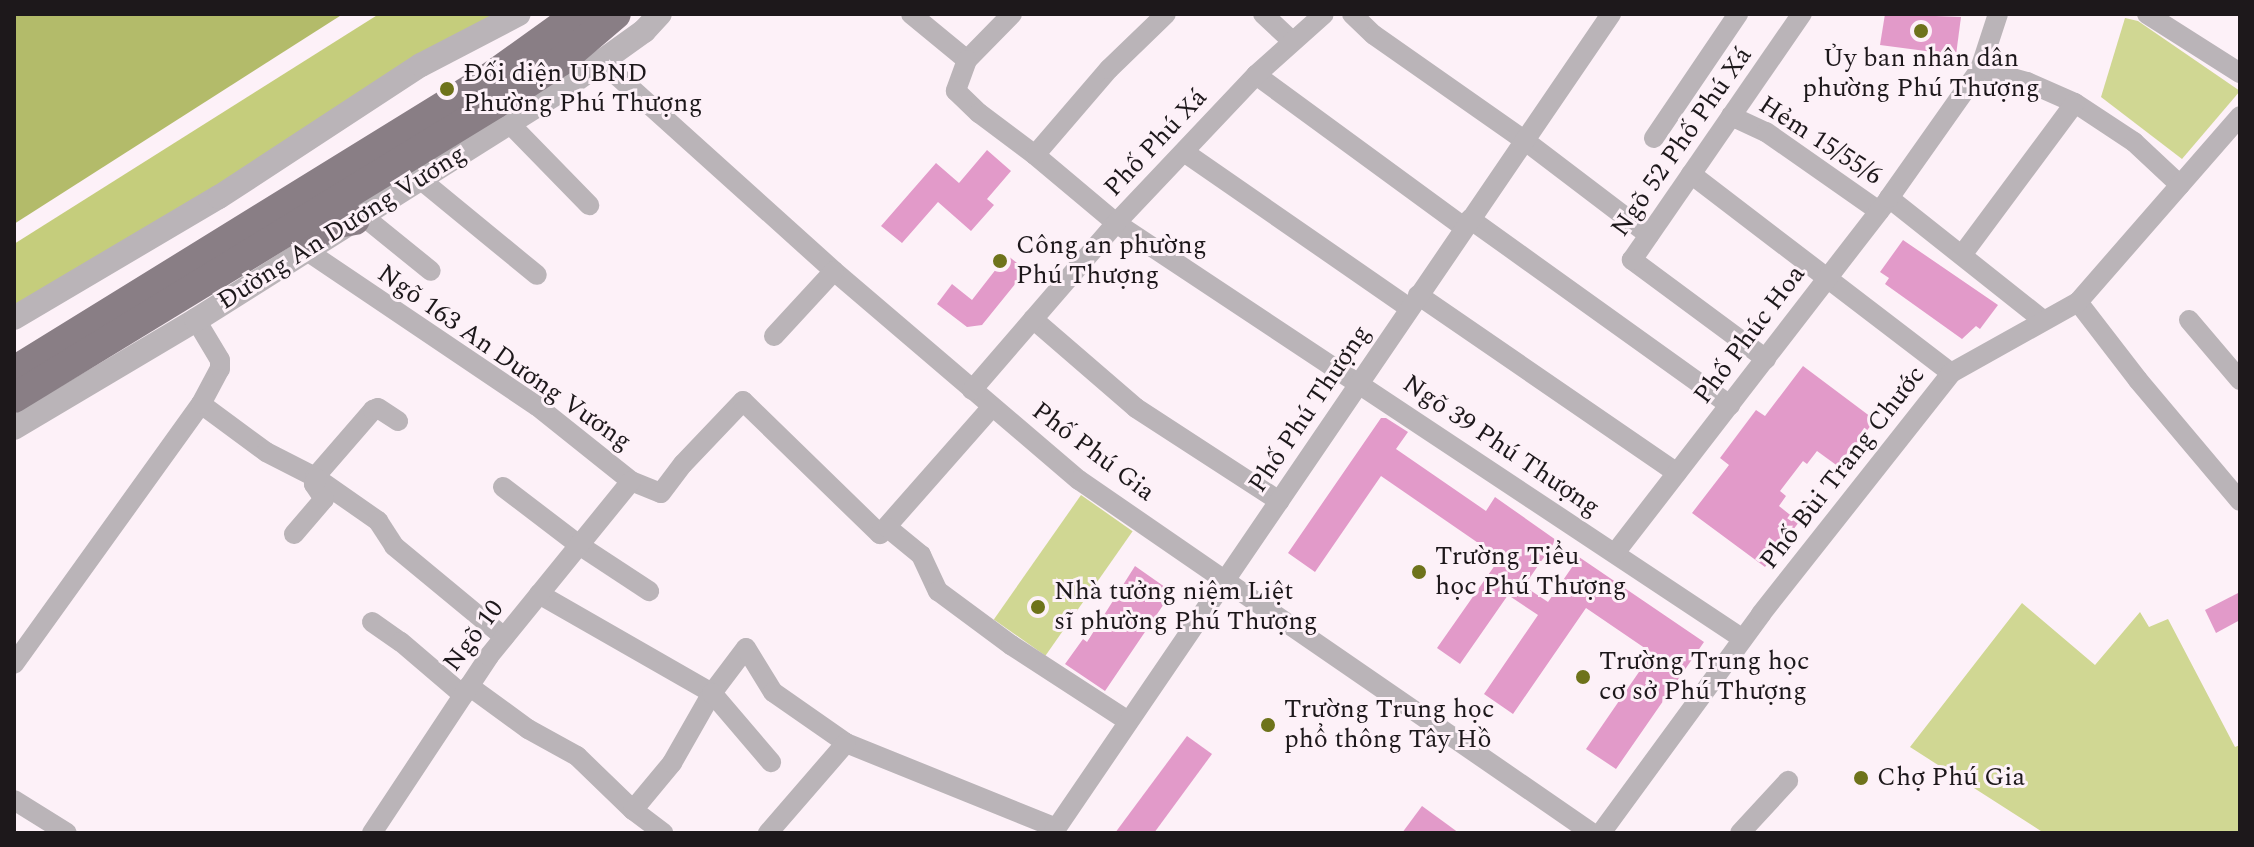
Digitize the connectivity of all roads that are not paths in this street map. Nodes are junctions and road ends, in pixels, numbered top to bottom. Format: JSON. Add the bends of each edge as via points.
{"nodes":[{"id":1,"x":519,"y":14,"type":"edge"},
{"id":2,"x":578,"y":14,"type":"edge"},
{"id":3,"x":616,"y":14,"type":"edge"},
{"id":4,"x":660,"y":14,"type":"edge"},
{"id":5,"x":911,"y":14,"type":"edge"},
{"id":6,"x":1012,"y":14,"type":"edge"},
{"id":7,"x":1166,"y":14,"type":"edge"},
{"id":8,"x":1263,"y":14,"type":"edge"},
{"id":9,"x":1324,"y":14,"type":"edge"},
{"id":10,"x":1352,"y":14,"type":"edge"},
{"id":11,"x":1611,"y":14,"type":"edge"},
{"id":12,"x":1738,"y":14,"type":"edge"},
{"id":13,"x":1802,"y":14,"type":"edge"},
{"id":14,"x":1998,"y":14,"type":"edge"},
{"id":15,"x":2147,"y":14,"type":"edge"},
{"id":16,"x":1292,"y":41,"type":"junction"},
{"id":17,"x":967,"y":60,"type":"junction"},
{"id":18,"x":603,"y":63,"type":"junction"},
{"id":19,"x":1980,"y":69,"type":"junction"},
{"id":20,"x":2240,"y":73,"type":"edge"},
{"id":21,"x":1256,"y":75,"type":"junction"},
{"id":22,"x":2075,"y":103,"type":"junction"},
{"id":23,"x":1731,"y":116,"type":"junction"},
{"id":24,"x":2240,"y":116,"type":"edge"},
{"id":25,"x":509,"y":123,"type":"junction"},
{"id":26,"x":1654,"y":138,"type":"dead end"},
{"id":27,"x":1524,"y":140,"type":"junction"},
{"id":28,"x":1184,"y":152,"type":"junction"},
{"id":29,"x":1035,"y":155,"type":"junction"},
{"id":30,"x":1691,"y":174,"type":"junction"},
{"id":31,"x":420,"y":179,"type":"junction"},
{"id":32,"x":2180,"y":185,"type":"junction"},
{"id":33,"x":589,"y":205,"type":"dead end"},
{"id":34,"x":1884,"y":205,"type":"junction"},
{"id":35,"x":359,"y":218,"type":"junction"},
{"id":36,"x":1116,"y":223,"type":"junction"},
{"id":37,"x":1467,"y":223,"type":"junction"},
{"id":38,"x":1649,"y":235,"type":"junction"},
{"id":39,"x":307,"y":251,"type":"junction"},
{"id":40,"x":1962,"y":255,"type":"junction"},
{"id":41,"x":431,"y":271,"type":"dead end"},
{"id":42,"x":834,"y":271,"type":"junction"},
{"id":43,"x":537,"y":275,"type":"dead end"},
{"id":44,"x":1825,"y":278,"type":"junction"},
{"id":45,"x":198,"y":285,"type":"junction"},
{"id":46,"x":1414,"y":302,"type":"junction"},
{"id":47,"x":2078,"y":302,"type":"junction"},
{"id":48,"x":14,"y":318,"type":"edge"},
{"id":49,"x":1033,"y":319,"type":"junction"},
{"id":50,"x":196,"y":320,"type":"junction"},
{"id":51,"x":2043,"y":320,"type":"junction"},
{"id":52,"x":2189,"y":320,"type":"dead end"},
{"id":53,"x":774,"y":336,"type":"dead end"},
{"id":54,"x":1766,"y":359,"type":"junction"},
{"id":55,"x":34,"y":368,"type":"edge"},
{"id":56,"x":1951,"y":373,"type":"junction"},
{"id":57,"x":2240,"y":380,"type":"edge"},
{"id":58,"x":1358,"y":382,"type":"junction"},
{"id":59,"x":972,"y":390,"type":"junction"},
{"id":60,"x":14,"y":398,"type":"edge"},
{"id":61,"x":201,"y":404,"type":"junction"},
{"id":62,"x":1730,"y":405,"type":"junction"},
{"id":63,"x":992,"y":407,"type":"junction"},
{"id":64,"x":398,"y":421,"type":"dead end"},
{"id":65,"x":14,"y":428,"type":"edge"},
{"id":66,"x":1677,"y":473,"type":"junction"},
{"id":67,"x":316,"y":478,"type":"junction"},
{"id":68,"x":631,"y":481,"type":"junction"},
{"id":69,"x":503,"y":487,"type":"dead end"},
{"id":70,"x":1279,"y":501,"type":"junction"},
{"id":71,"x":2240,"y":501,"type":"edge"},
{"id":72,"x":888,"y":528,"type":"junction"},
{"id":73,"x":294,"y":534,"type":"dead end"},
{"id":74,"x":579,"y":545,"type":"junction"},
{"id":75,"x":1615,"y":553,"type":"junction"},
{"id":76,"x":1227,"y":579,"type":"junction"},
{"id":77,"x":649,"y":591,"type":"dead end"},
{"id":78,"x":539,"y":594,"type":"junction"},
{"id":79,"x":372,"y":622,"type":"dead end"},
{"id":80,"x":504,"y":637,"type":"junction"},
{"id":81,"x":1743,"y":639,"type":"junction"},
{"id":82,"x":14,"y":664,"type":"edge"},
{"id":83,"x":466,"y":690,"type":"junction"},
{"id":84,"x":712,"y":693,"type":"junction"},
{"id":85,"x":1128,"y":721,"type":"junction"},
{"id":86,"x":846,"y":743,"type":"junction"},
{"id":87,"x":771,"y":762,"type":"dead end"},
{"id":88,"x":1788,"y":781,"type":"dead end"},
{"id":89,"x":14,"y":800,"type":"edge"},
{"id":90,"x":633,"y":810,"type":"junction"},
{"id":91,"x":44,"y":828,"type":"edge"},
{"id":92,"x":1054,"y":831,"type":"edge"},
{"id":93,"x":67,"y":833,"type":"edge"},
{"id":94,"x":372,"y":833,"type":"edge"},
{"id":95,"x":663,"y":833,"type":"edge"},
{"id":96,"x":768,"y":833,"type":"edge"},
{"id":97,"x":1592,"y":833,"type":"edge"},
{"id":98,"x":1601,"y":833,"type":"edge"},
{"id":99,"x":1740,"y":833,"type":"edge"}],
"edges":[{"from":1,"to":48,"type":"street","via":[[421,65],[219,197]]},
{"from":2,"to":55,"type":"main road","name":"Đường An Dương Vương","via":[[489,78]]},
{"from":3,"to":45,"type":"main road","name":"Đường An Dương Vương","via":[[561,61],[495,104]]},
{"from":4,"to":18,"type":"street","name":"Đường An Dương Vương"},
{"from":5,"to":17,"type":"street"},
{"from":6,"to":17,"type":"street"},
{"from":7,"to":29,"type":"street","via":[[1109,69]]},
{"from":8,"to":16,"type":"street"},
{"from":9,"to":16,"type":"street","name":"Phố Phú Xá"},
{"from":10,"to":27,"type":"street"},
{"from":11,"to":27,"type":"street","name":"Phố Phú Thượng"},
{"from":12,"to":26,"type":"street"},
{"from":13,"to":23,"type":"street","name":"Ngõ 52 Phố Phú Xá"},
{"from":14,"to":19,"type":"street","name":"Phố Phúc Hoa"},
{"from":15,"to":20,"type":"street"},
{"from":16,"to":21,"type":"street","name":"Phố Phú Xá"},
{"from":17,"to":29,"type":"street","name":"Ngõ 39 Phú Thượng","via":[[956,91]]},
{"from":18,"to":25,"type":"street","name":"Đường An Dương Vương"},
{"from":18,"to":42,"type":"street","name":"Phố Phú Gia"},
{"from":19,"to":22,"type":"street"},
{"from":19,"to":34,"type":"street","name":"Phố Phúc Hoa"},
{"from":21,"to":28,"type":"street","name":"Phố Phú Xá"},
{"from":21,"to":37,"type":"street"},
{"from":22,"to":32,"type":"street","via":[[2134,142]]},
{"from":22,"to":40,"type":"street"},
{"from":23,"to":30,"type":"street","name":"Ngõ 52 Phố Phú Xá"},
{"from":23,"to":34,"type":"street","name":"Hẻm 15/55/6"},
{"from":24,"to":32,"type":"street","name":"Phố Bùi Trang Chước"},
{"from":25,"to":31,"type":"street","name":"Đường An Dương Vương"},
{"from":25,"to":33,"type":"street"},
{"from":27,"to":37,"type":"street","name":"Phố Phú Thượng"},
{"from":27,"to":38,"type":"street"},
{"from":28,"to":36,"type":"street","name":"Phố Phú Xá"},
{"from":28,"to":46,"type":"street"},
{"from":29,"to":36,"type":"street","name":"Ngõ 39 Phú Thượng"},
{"from":30,"to":38,"type":"street","name":"Ngõ 52 Phố Phú Xá"},
{"from":30,"to":44,"type":"street"},
{"from":31,"to":35,"type":"street","name":"Đường An Dương Vương"},
{"from":31,"to":43,"type":"street"},
{"from":32,"to":47,"type":"street","name":"Phố Bùi Trang Chước"},
{"from":34,"to":40,"type":"street","name":"Hẻm 15/55/6"},
{"from":34,"to":44,"type":"street","name":"Phố Phúc Hoa"},
{"from":35,"to":39,"type":"street","name":"Đường An Dương Vương"},
{"from":35,"to":41,"type":"street"},
{"from":35,"to":45,"type":"main road","via":[[338,223],[241,275]]},
{"from":36,"to":49,"type":"street","name":"Phố Phú Xá"},
{"from":36,"to":58,"type":"street","name":"Ngõ 39 Phú Thượng"},
{"from":37,"to":46,"type":"street","name":"Phố Phú Thượng"},
{"from":37,"to":62,"type":"street"},
{"from":38,"to":54,"type":"street","name":"Ngõ 52 Phố Phú Xá","via":[[1632,260]]},
{"from":39,"to":50,"type":"street","name":"Đường An Dương Vương"},
{"from":39,"to":68,"type":"street","name":"Ngõ 163 An Dương Vương","via":[[537,406]]},
{"from":40,"to":51,"type":"street","name":"Hẻm 15/55/6"},
{"from":42,"to":53,"type":"street"},
{"from":42,"to":59,"type":"street","name":"Phố Phú Gia"},
{"from":44,"to":54,"type":"street","name":"Phố Phúc Hoa"},
{"from":44,"to":56,"type":"street"},
{"from":45,"to":55,"type":"main road","name":"Đường An Dương Vương"},
{"from":46,"to":58,"type":"street","name":"Phố Phú Thượng"},
{"from":46,"to":66,"type":"street"},
{"from":47,"to":51,"type":"street","name":"Phố Bùi Trang Chước"},
{"from":47,"to":71,"type":"street"},
{"from":49,"to":59,"type":"street","name":"Phố Phú Xá"},
{"from":49,"to":70,"type":"street","via":[[1136,408]]},
{"from":50,"to":61,"type":"street","via":[[220,360]]},
{"from":50,"to":65,"type":"street","name":"Đường An Dương Vương"},
{"from":51,"to":56,"type":"street","name":"Phố Bùi Trang Chước"},
{"from":52,"to":57,"type":"street"},
{"from":54,"to":62,"type":"street","name":"Phố Phúc Hoa"},
{"from":55,"to":60,"type":"main road","name":"Đường An Dương Vương"},
{"from":56,"to":81,"type":"street","name":"Phố Bùi Trang Chước"},
{"from":58,"to":70,"type":"street","name":"Phố Phú Thượng"},
{"from":58,"to":75,"type":"street","name":"Ngõ 39 Phú Thượng"},
{"from":59,"to":63,"type":"street","name":"Phố Phú Gia"},
{"from":61,"to":67,"type":"street","via":[[266,452]]},
{"from":61,"to":82,"type":"street"},
{"from":62,"to":66,"type":"street","name":"Phố Phúc Hoa"},
{"from":63,"to":72,"type":"street"},
{"from":63,"to":76,"type":"street","name":"Phố Phú Gia","via":[[1079,480]]},
{"from":64,"to":67,"type":"street","via":[[373,410]]},
{"from":66,"to":75,"type":"street","name":"Phố Phúc Hoa"},
{"from":67,"to":73,"type":"street","via":[[314,484],[324,499]]},
{"from":67,"to":80,"type":"street","via":[[378,521],[394,546]]},
{"from":68,"to":72,"type":"street","via":[[661,493],[743,401],[880,534]]},
{"from":68,"to":74,"type":"street","name":"Ngõ 10"},
{"from":69,"to":74,"type":"street"},
{"from":70,"to":76,"type":"street","name":"Phố Phú Thượng"},
{"from":72,"to":85,"type":"street","via":[[921,555],[938,591]]},
{"from":74,"to":77,"type":"street"},
{"from":74,"to":78,"type":"street","name":"Ngõ 10"},
{"from":75,"to":81,"type":"street"},
{"from":76,"to":85,"type":"street","name":"Phố Phú Thượng"},
{"from":76,"to":97,"type":"street","name":"Phố Phú Gia"},
{"from":78,"to":80,"type":"street","name":"Ngõ 10"},
{"from":78,"to":84,"type":"street"},
{"from":79,"to":83,"type":"street"},
{"from":80,"to":83,"type":"street","name":"Ngõ 10"},
{"from":81,"to":98,"type":"street","name":"Phố Bùi Trang Chước"},
{"from":83,"to":90,"type":"street","via":[[577,756]]},
{"from":83,"to":94,"type":"street","name":"Ngõ 10"},
{"from":84,"to":86,"type":"street","via":[[746,648],[773,692]]},
{"from":84,"to":87,"type":"street"},
{"from":84,"to":90,"type":"street","via":[[672,763]]},
{"from":85,"to":92,"type":"street","name":"Phố Phú Thượng"},
{"from":86,"to":92,"type":"street"},
{"from":86,"to":96,"type":"street"},
{"from":88,"to":99,"type":"street"},
{"from":89,"to":91,"type":"street"},
{"from":90,"to":95,"type":"street"},
{"from":91,"to":93,"type":"street"}]}
